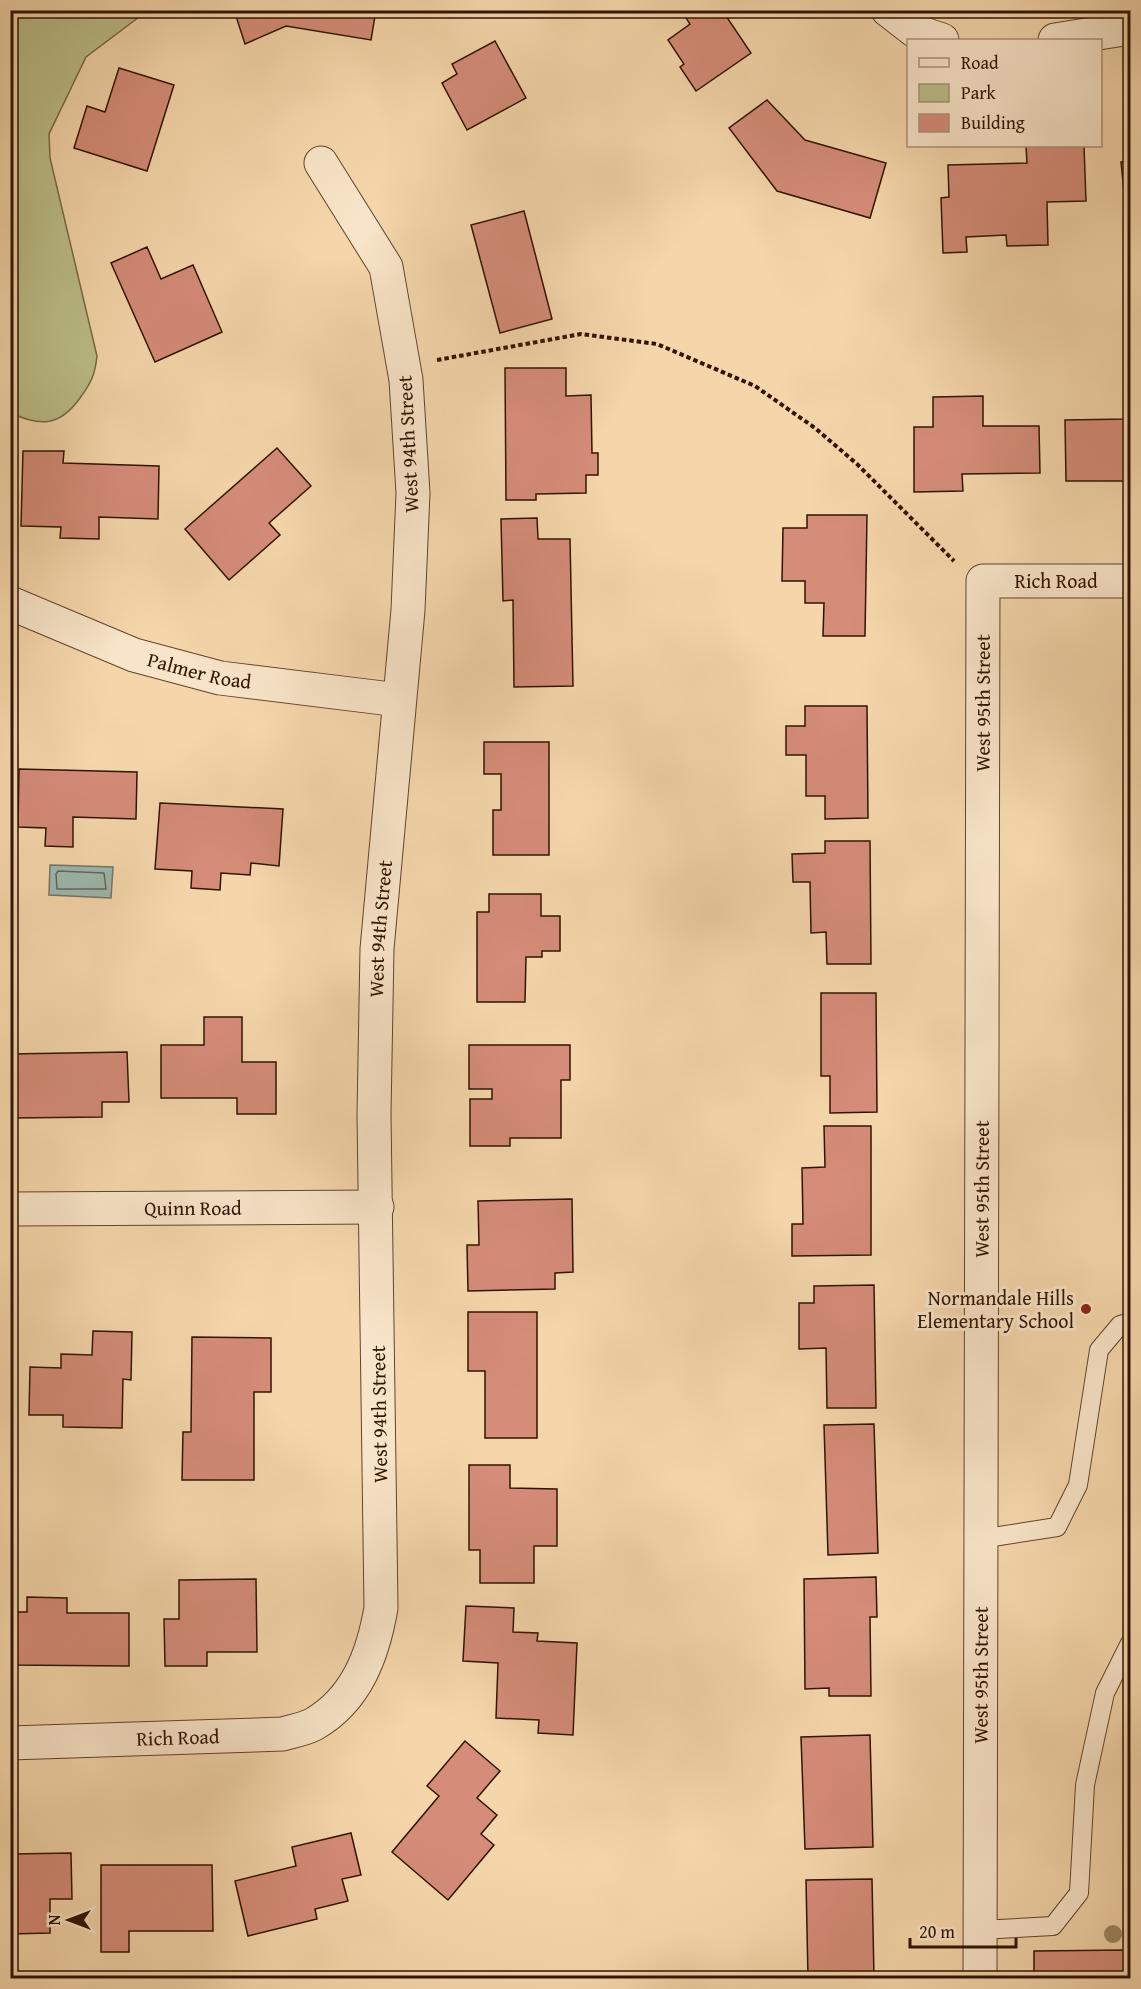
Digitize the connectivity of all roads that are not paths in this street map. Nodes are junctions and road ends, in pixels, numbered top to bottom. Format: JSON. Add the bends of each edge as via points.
{"nodes":[{"id":1,"x":888,"y":10,"type":"edge"},
{"id":2,"x":1131,"y":28,"type":"edge"},
{"id":3,"x":939,"y":39,"type":"edge"},
{"id":4,"x":1061,"y":39,"type":"edge"},
{"id":5,"x":321,"y":162,"type":"dead end"},
{"id":6,"x":1131,"y":580,"type":"edge"},
{"id":7,"x":983,"y":585,"type":"joint"},
{"id":8,"x":10,"y":603,"type":"edge"},
{"id":9,"x":399,"y":700,"type":"junction"},
{"id":10,"x":377,"y":1207,"type":"junction"},
{"id":11,"x":10,"y":1209,"type":"edge"},
{"id":12,"x":1131,"y":1322,"type":"edge"},
{"id":13,"x":980,"y":1539,"type":"junction"},
{"id":14,"x":1131,"y":1643,"type":"edge"},
{"id":15,"x":338,"y":1705,"type":"joint"},
{"id":16,"x":10,"y":1743,"type":"edge"},
{"id":17,"x":980,"y":1930,"type":"junction"},
{"id":18,"x":980,"y":1978,"type":"edge"}],
"edges":[{"from":1,"to":3,"type":"street","via":[[915,31]]},
{"from":2,"to":4,"type":"street"},
{"from":5,"to":9,"type":"street","name":"West 94th Street","via":[[386,267],[403,364],[413,493]]},
{"from":6,"to":7,"type":"street","name":"Rich Road"},
{"from":7,"to":13,"type":"street","name":"West 95th Street"},
{"from":8,"to":9,"type":"street","name":"Palmer Road","via":[[134,655],[220,678]]},
{"from":9,"to":10,"type":"street","name":"West 94th Street","via":[[377,949]]},
{"from":10,"to":11,"type":"street","name":"Quinn Road"},
{"from":10,"to":15,"type":"street","name":"West 94th Street","via":[[381,1608],[374,1644],[361,1676]]},
{"from":12,"to":13,"type":"lane","via":[[1120,1326],[1099,1350],[1078,1485],[1057,1527]]},
{"from":13,"to":17,"type":"street","name":"West 95th Street"},
{"from":14,"to":17,"type":"lane","via":[[1105,1693],[1085,1785],[1079,1893],[1053,1926]]},
{"from":15,"to":16,"type":"street","name":"Rich Road","via":[[313,1724],[283,1734]]},
{"from":17,"to":18,"type":"street","name":"West 95th Street"}]}
